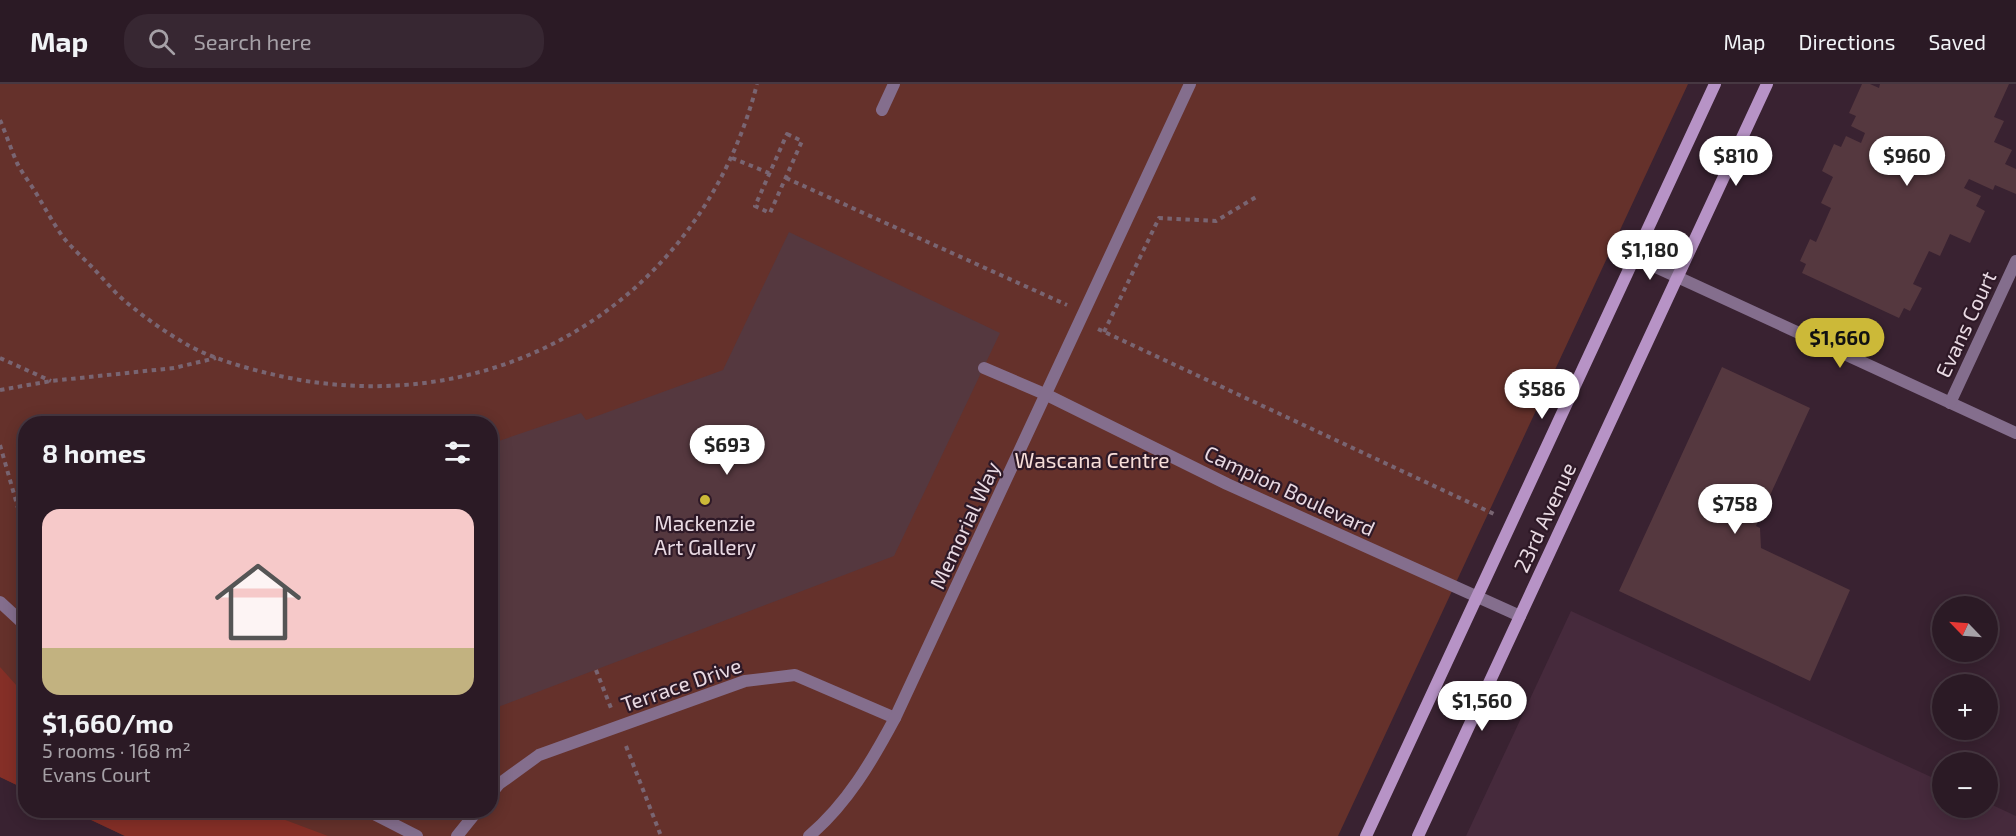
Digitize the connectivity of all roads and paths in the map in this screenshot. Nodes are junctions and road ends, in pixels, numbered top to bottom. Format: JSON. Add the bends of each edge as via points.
{"nodes":[{"id":1,"x":757,"y":84,"type":"edge"},
{"id":2,"x":894,"y":84,"type":"edge"},
{"id":3,"x":1190,"y":84,"type":"edge"},
{"id":4,"x":1715,"y":84,"type":"edge"},
{"id":5,"x":1767,"y":84,"type":"edge"},
{"id":6,"x":882,"y":110,"type":"dead end"},
{"id":7,"x":0,"y":120,"type":"edge"},
{"id":8,"x":732,"y":158,"type":"junction"},
{"id":9,"x":769,"y":173,"type":"junction"},
{"id":10,"x":786,"y":178,"type":"junction"},
{"id":11,"x":1256,"y":197,"type":"dead end"},
{"id":12,"x":1635,"y":257,"type":"junction"},
{"id":13,"x":2016,"y":261,"type":"edge"},
{"id":14,"x":1678,"y":277,"type":"junction"},
{"id":15,"x":1083,"y":317,"type":"junction"},
{"id":16,"x":1104,"y":332,"type":"junction"},
{"id":17,"x":0,"y":358,"type":"edge"},
{"id":18,"x":217,"y":358,"type":"junction"},
{"id":19,"x":984,"y":368,"type":"dead end"},
{"id":20,"x":51,"y":381,"type":"junction"},
{"id":21,"x":0,"y":390,"type":"edge"},
{"id":22,"x":1047,"y":395,"type":"junction"},
{"id":23,"x":1950,"y":403,"type":"junction"},
{"id":24,"x":2016,"y":433,"type":"edge"},
{"id":25,"x":0,"y":445,"type":"edge"},
{"id":26,"x":18,"y":508,"type":"edge"},
{"id":27,"x":1511,"y":522,"type":"junction"},
{"id":28,"x":1478,"y":597,"type":"junction"},
{"id":29,"x":0,"y":602,"type":"edge"},
{"id":30,"x":1520,"y":616,"type":"junction"},
{"id":31,"x":18,"y":619,"type":"edge"},
{"id":32,"x":596,"y":670,"type":"dead end"},
{"id":33,"x":895,"y":718,"type":"junction"},
{"id":34,"x":618,"y":727,"type":"junction"},
{"id":35,"x":498,"y":786,"type":"edge"},
{"id":36,"x":382,"y":818,"type":"edge"},
{"id":37,"x":472,"y":818,"type":"edge"},
{"id":38,"x":417,"y":836,"type":"edge"},
{"id":39,"x":458,"y":836,"type":"edge"},
{"id":40,"x":662,"y":836,"type":"edge"},
{"id":41,"x":809,"y":836,"type":"edge"},
{"id":42,"x":1366,"y":836,"type":"edge"},
{"id":43,"x":1418,"y":836,"type":"edge"}],
"edges":[{"from":1,"to":8,"type":"path"},
{"from":2,"to":6,"type":"street"},
{"from":3,"to":15,"type":"street","name":"Memorial Way"},
{"from":4,"to":12,"type":"main road","name":"23rd Avenue"},
{"from":5,"to":14,"type":"main road","name":"23rd Avenue"},
{"from":7,"to":18,"type":"path","via":[[18,164],[64,238],[129,305],[187,345]]},
{"from":8,"to":9,"type":"path"},
{"from":8,"to":18,"type":"path","via":[[684,237],[637,287],[567,338],[518,359],[476,374],[431,383],[347,387],[290,378]]},
{"from":9,"to":10,"type":"path","via":[[754,206],[770,213]]},
{"from":9,"to":10,"type":"path","via":[[787,134],[802,141]]},
{"from":10,"to":15,"type":"path"},
{"from":11,"to":16,"type":"path","via":[[1216,221],[1159,218]]},
{"from":12,"to":14,"type":"street","name":"Evans Court"},
{"from":12,"to":27,"type":"main road","name":"23rd Avenue"},
{"from":13,"to":23,"type":"street","name":"Evans Court"},
{"from":14,"to":23,"type":"street","name":"Evans Court"},
{"from":14,"to":30,"type":"main road","name":"23rd Avenue"},
{"from":15,"to":16,"type":"path"},
{"from":15,"to":22,"type":"street","name":"Memorial Way"},
{"from":16,"to":27,"type":"path"},
{"from":17,"to":20,"type":"path"},
{"from":18,"to":20,"type":"path","via":[[174,368]]},
{"from":19,"to":22,"type":"street","name":"Campion Boulevard"},
{"from":20,"to":21,"type":"path"},
{"from":22,"to":28,"type":"street","name":"Campion Boulevard","via":[[1227,484]]},
{"from":22,"to":33,"type":"street","name":"Memorial Way"},
{"from":23,"to":24,"type":"street","name":"Evans Court"},
{"from":25,"to":26,"type":"path"},
{"from":27,"to":28,"type":"main road","name":"23rd Avenue"},
{"from":28,"to":30,"type":"street","name":"Campion Boulevard"},
{"from":28,"to":42,"type":"main road","name":"23rd Avenue"},
{"from":29,"to":31,"type":"street"},
{"from":30,"to":43,"type":"main road","name":"23rd Avenue"},
{"from":32,"to":34,"type":"path"},
{"from":33,"to":34,"type":"street","name":"Terrace Drive","via":[[795,675],[745,681]]},
{"from":33,"to":41,"type":"street","name":"Memorial Way","via":[[848,795]]},
{"from":34,"to":35,"type":"street","name":"Terrace Drive","via":[[539,755]]},
{"from":34,"to":40,"type":"path"},
{"from":36,"to":38,"type":"street"},
{"from":37,"to":39,"type":"street"}]}
